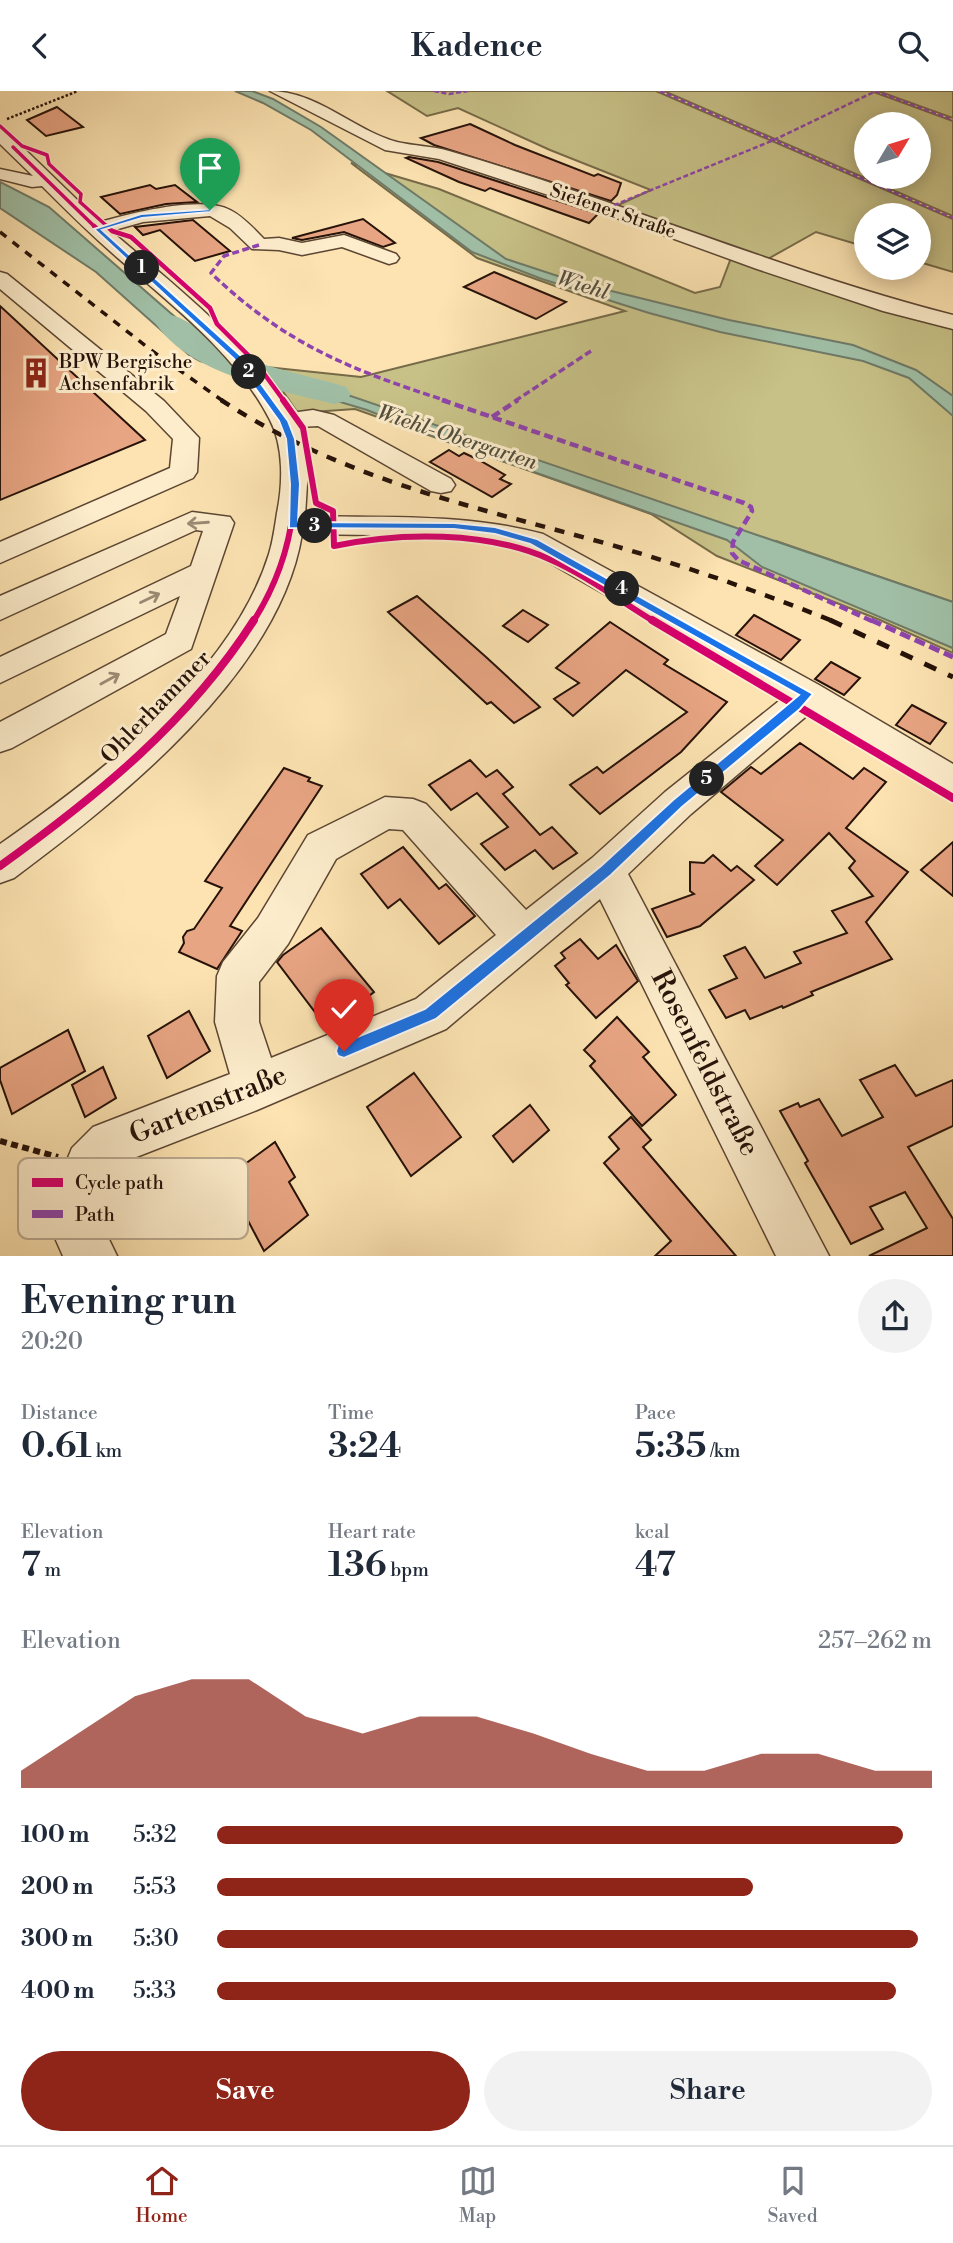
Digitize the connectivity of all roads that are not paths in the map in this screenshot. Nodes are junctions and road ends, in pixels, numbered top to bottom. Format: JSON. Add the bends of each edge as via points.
{"nodes":[{"id":1,"x":278,"y":91,"type":"edge"},
{"id":2,"x":0,"y":135,"type":"edge"},
{"id":3,"x":0,"y":174,"type":"edge"},
{"id":4,"x":48,"y":180,"type":"junction"},
{"id":5,"x":97,"y":229,"type":"junction"},
{"id":6,"x":389,"y":258,"type":"dead end"},
{"id":7,"x":0,"y":278,"type":"edge"},
{"id":8,"x":953,"y":322,"type":"edge"},
{"id":9,"x":283,"y":421,"type":"junction"},
{"id":10,"x":441,"y":485,"type":"dead end"},
{"id":11,"x":293,"y":525,"type":"junction"},
{"id":12,"x":0,"y":553,"type":"edge"},
{"id":13,"x":203,"y":572,"type":"junction"},
{"id":14,"x":0,"y":609,"type":"edge"},
{"id":15,"x":0,"y":671,"type":"edge"},
{"id":16,"x":807,"y":694,"type":"junction"},
{"id":17,"x":0,"y":738,"type":"edge"},
{"id":18,"x":953,"y":782,"type":"edge"},
{"id":19,"x":0,"y":866,"type":"edge"},
{"id":20,"x":606,"y":870,"type":"junction"},
{"id":21,"x":525,"y":938,"type":"junction"},
{"id":22,"x":257,"y":1087,"type":"junction"},
{"id":23,"x":96,"y":1158,"type":"edge"},
{"id":24,"x":82,"y":1239,"type":"edge"},
{"id":25,"x":91,"y":1256,"type":"edge"},
{"id":26,"x":803,"y":1256,"type":"edge"}],
"edges":[{"from":1,"to":8,"type":"street","name":"Siefener Straße","via":[[391,146],[442,154],[789,273]]},
{"from":2,"to":4,"type":"street"},
{"from":3,"to":4,"type":"street","via":[[33,182]]},
{"from":4,"to":5,"type":"street"},
{"from":5,"to":6,"type":"street","via":[[141,216],[210,210],[233,220],[259,245],[302,249],[344,241]]},
{"from":5,"to":9,"type":"street","name":"Ohlerhammer","via":[[237,357]]},
{"from":7,"to":12,"type":"street","via":[[155,406],[186,438],[183,472]]},
{"from":9,"to":10,"type":"street","via":[[325,420]]},
{"from":9,"to":11,"type":"street","name":"Ohlerhammer","via":[[290,439],[295,484]]},
{"from":11,"to":16,"type":"street","via":[[454,526],[533,541]]},
{"from":11,"to":19,"type":"street","name":"Ohlerhammer","via":[[276,576],[245,638],[202,694],[62,823]]},
{"from":13,"to":14,"type":"street","one_way":true,"via":[[220,523],[192,521]]},
{"from":15,"to":13,"type":"street","one_way":true},
{"from":17,"to":13,"type":"street","one_way":true,"via":[[180,641]]},
{"from":16,"to":18,"type":"street"},
{"from":16,"to":20,"type":"street","name":"Gartenstraße"},
{"from":20,"to":21,"type":"street","name":"Gartenstraße"},
{"from":20,"to":26,"type":"street","name":"Rosenfeldstraße"},
{"from":21,"to":22,"type":"street","name":"Gartenstraße","via":[[430,1014]]},
{"from":21,"to":22,"type":"street","via":[[413,815],[384,813],[322,847],[273,931],[238,976],[237,1022]]},
{"from":22,"to":23,"type":"street","name":"Gartenstraße","via":[[110,1144]]},
{"from":24,"to":25,"type":"street","name":"Gartenstraße"}]}
